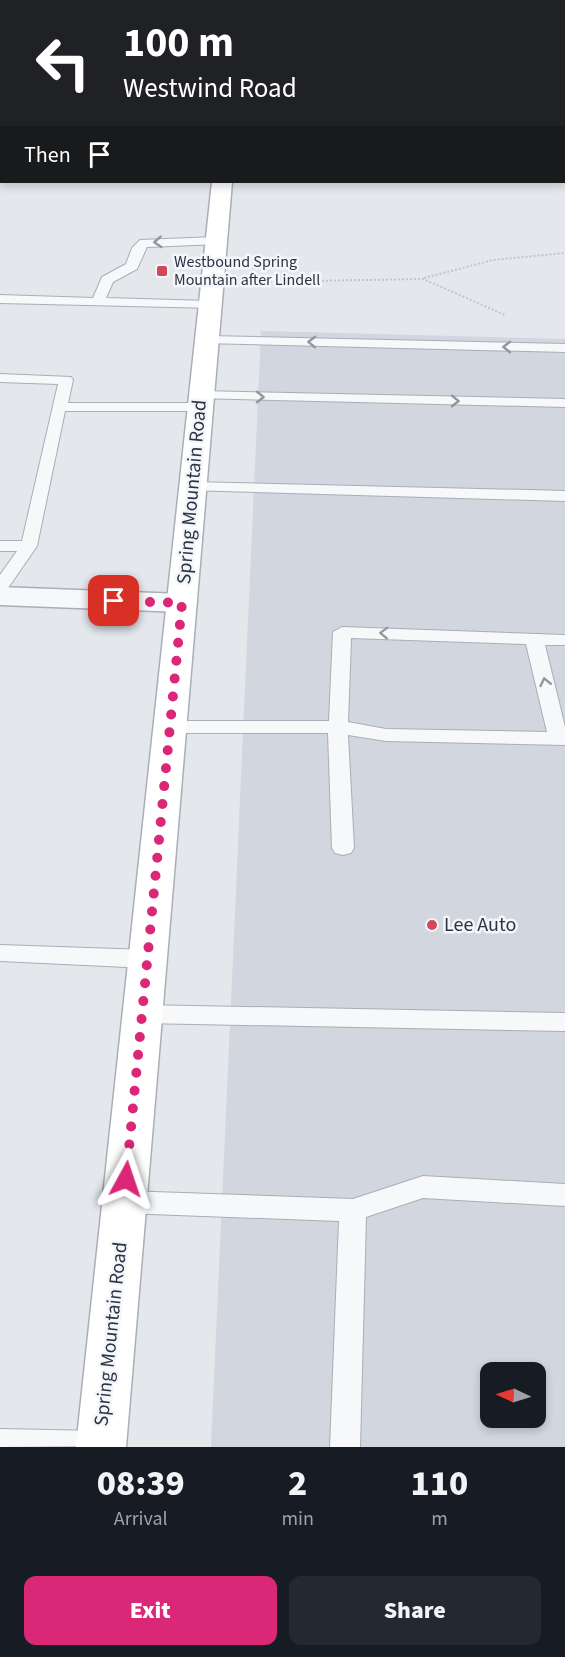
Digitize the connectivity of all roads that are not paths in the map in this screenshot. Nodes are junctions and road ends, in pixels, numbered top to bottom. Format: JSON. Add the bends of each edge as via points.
{"nodes":[{"id":1,"x":222,"y":183,"type":"edge"},
{"id":2,"x":216,"y":241,"type":"junction"},
{"id":3,"x":211,"y":293,"type":"junction"},
{"id":4,"x":0,"y":299,"type":"edge"},
{"id":5,"x":98,"y":302,"type":"junction"},
{"id":6,"x":207,"y":340,"type":"junction"},
{"id":7,"x":565,"y":348,"type":"edge"},
{"id":8,"x":0,"y":378,"type":"edge"},
{"id":9,"x":201,"y":401,"type":"junction"},
{"id":10,"x":565,"y":403,"type":"edge"},
{"id":11,"x":59,"y":407,"type":"junction"},
{"id":12,"x":193,"y":487,"type":"junction"},
{"id":13,"x":565,"y":496,"type":"edge"},
{"id":14,"x":0,"y":546,"type":"edge"},
{"id":15,"x":29,"y":546,"type":"junction"},
{"id":16,"x":0,"y":587,"type":"edge"},
{"id":17,"x":0,"y":596,"type":"edge"},
{"id":18,"x":182,"y":603,"type":"junction"},
{"id":19,"x":534,"y":639,"type":"junction"},
{"id":20,"x":565,"y":640,"type":"edge"},
{"id":21,"x":170,"y":727,"type":"junction"},
{"id":22,"x":338,"y":727,"type":"junction"},
{"id":23,"x":561,"y":739,"type":"edge"},
{"id":24,"x":343,"y":848,"type":"dead end"},
{"id":25,"x":0,"y":953,"type":"edge"},
{"id":26,"x":148,"y":959,"type":"junction"},
{"id":27,"x":142,"y":1014,"type":"junction"},
{"id":28,"x":565,"y":1022,"type":"edge"},
{"id":29,"x":565,"y":1195,"type":"edge"},
{"id":30,"x":124,"y":1202,"type":"junction"},
{"id":31,"x":353,"y":1210,"type":"junction"},
{"id":32,"x":0,"y":1444,"type":"edge"},
{"id":33,"x":101,"y":1446,"type":"edge"},
{"id":34,"x":345,"y":1447,"type":"edge"}],
"edges":[{"from":1,"to":2,"type":"main road","name":"Spring Mountain Road"},
{"from":2,"to":3,"type":"main road","name":"Spring Mountain Road"},
{"from":2,"to":5,"type":"lane","one_way":true,"via":[[144,243],[138,248],[132,266],[107,280]]},
{"from":3,"to":5,"type":"lane"},
{"from":3,"to":6,"type":"main road","name":"Spring Mountain Road"},
{"from":4,"to":5,"type":"lane"},
{"from":7,"to":6,"type":"lane","one_way":true},
{"from":6,"to":9,"type":"main road","name":"Spring Mountain Road"},
{"from":8,"to":11,"type":"lane","via":[[66,380]]},
{"from":9,"to":10,"type":"lane","one_way":true},
{"from":9,"to":11,"type":"lane"},
{"from":9,"to":12,"type":"main road","name":"Spring Mountain Road"},
{"from":11,"to":15,"type":"lane"},
{"from":12,"to":13,"type":"lane"},
{"from":12,"to":18,"type":"main road","name":"Spring Mountain Road"},
{"from":14,"to":15,"type":"lane"},
{"from":15,"to":16,"type":"lane"},
{"from":17,"to":18,"type":"street"},
{"from":18,"to":21,"type":"main road","name":"Spring Mountain Road"},
{"from":19,"to":20,"type":"lane"},
{"from":19,"to":22,"type":"lane","one_way":true,"via":[[342,632]]},
{"from":23,"to":19,"type":"lane","one_way":true},
{"from":21,"to":22,"type":"lane"},
{"from":21,"to":26,"type":"main road","name":"Spring Mountain Road"},
{"from":22,"to":23,"type":"lane","via":[[386,735]]},
{"from":22,"to":24,"type":"lane"},
{"from":25,"to":26,"type":"lane"},
{"from":26,"to":27,"type":"main road","name":"Spring Mountain Road"},
{"from":27,"to":28,"type":"lane"},
{"from":27,"to":30,"type":"main road","name":"Spring Mountain Road"},
{"from":29,"to":31,"type":"lane","via":[[423,1187]]},
{"from":30,"to":31,"type":"lane"},
{"from":30,"to":33,"type":"main road","name":"Spring Mountain Road"},
{"from":31,"to":34,"type":"lane"},
{"from":32,"to":33,"type":"lane"}]}
